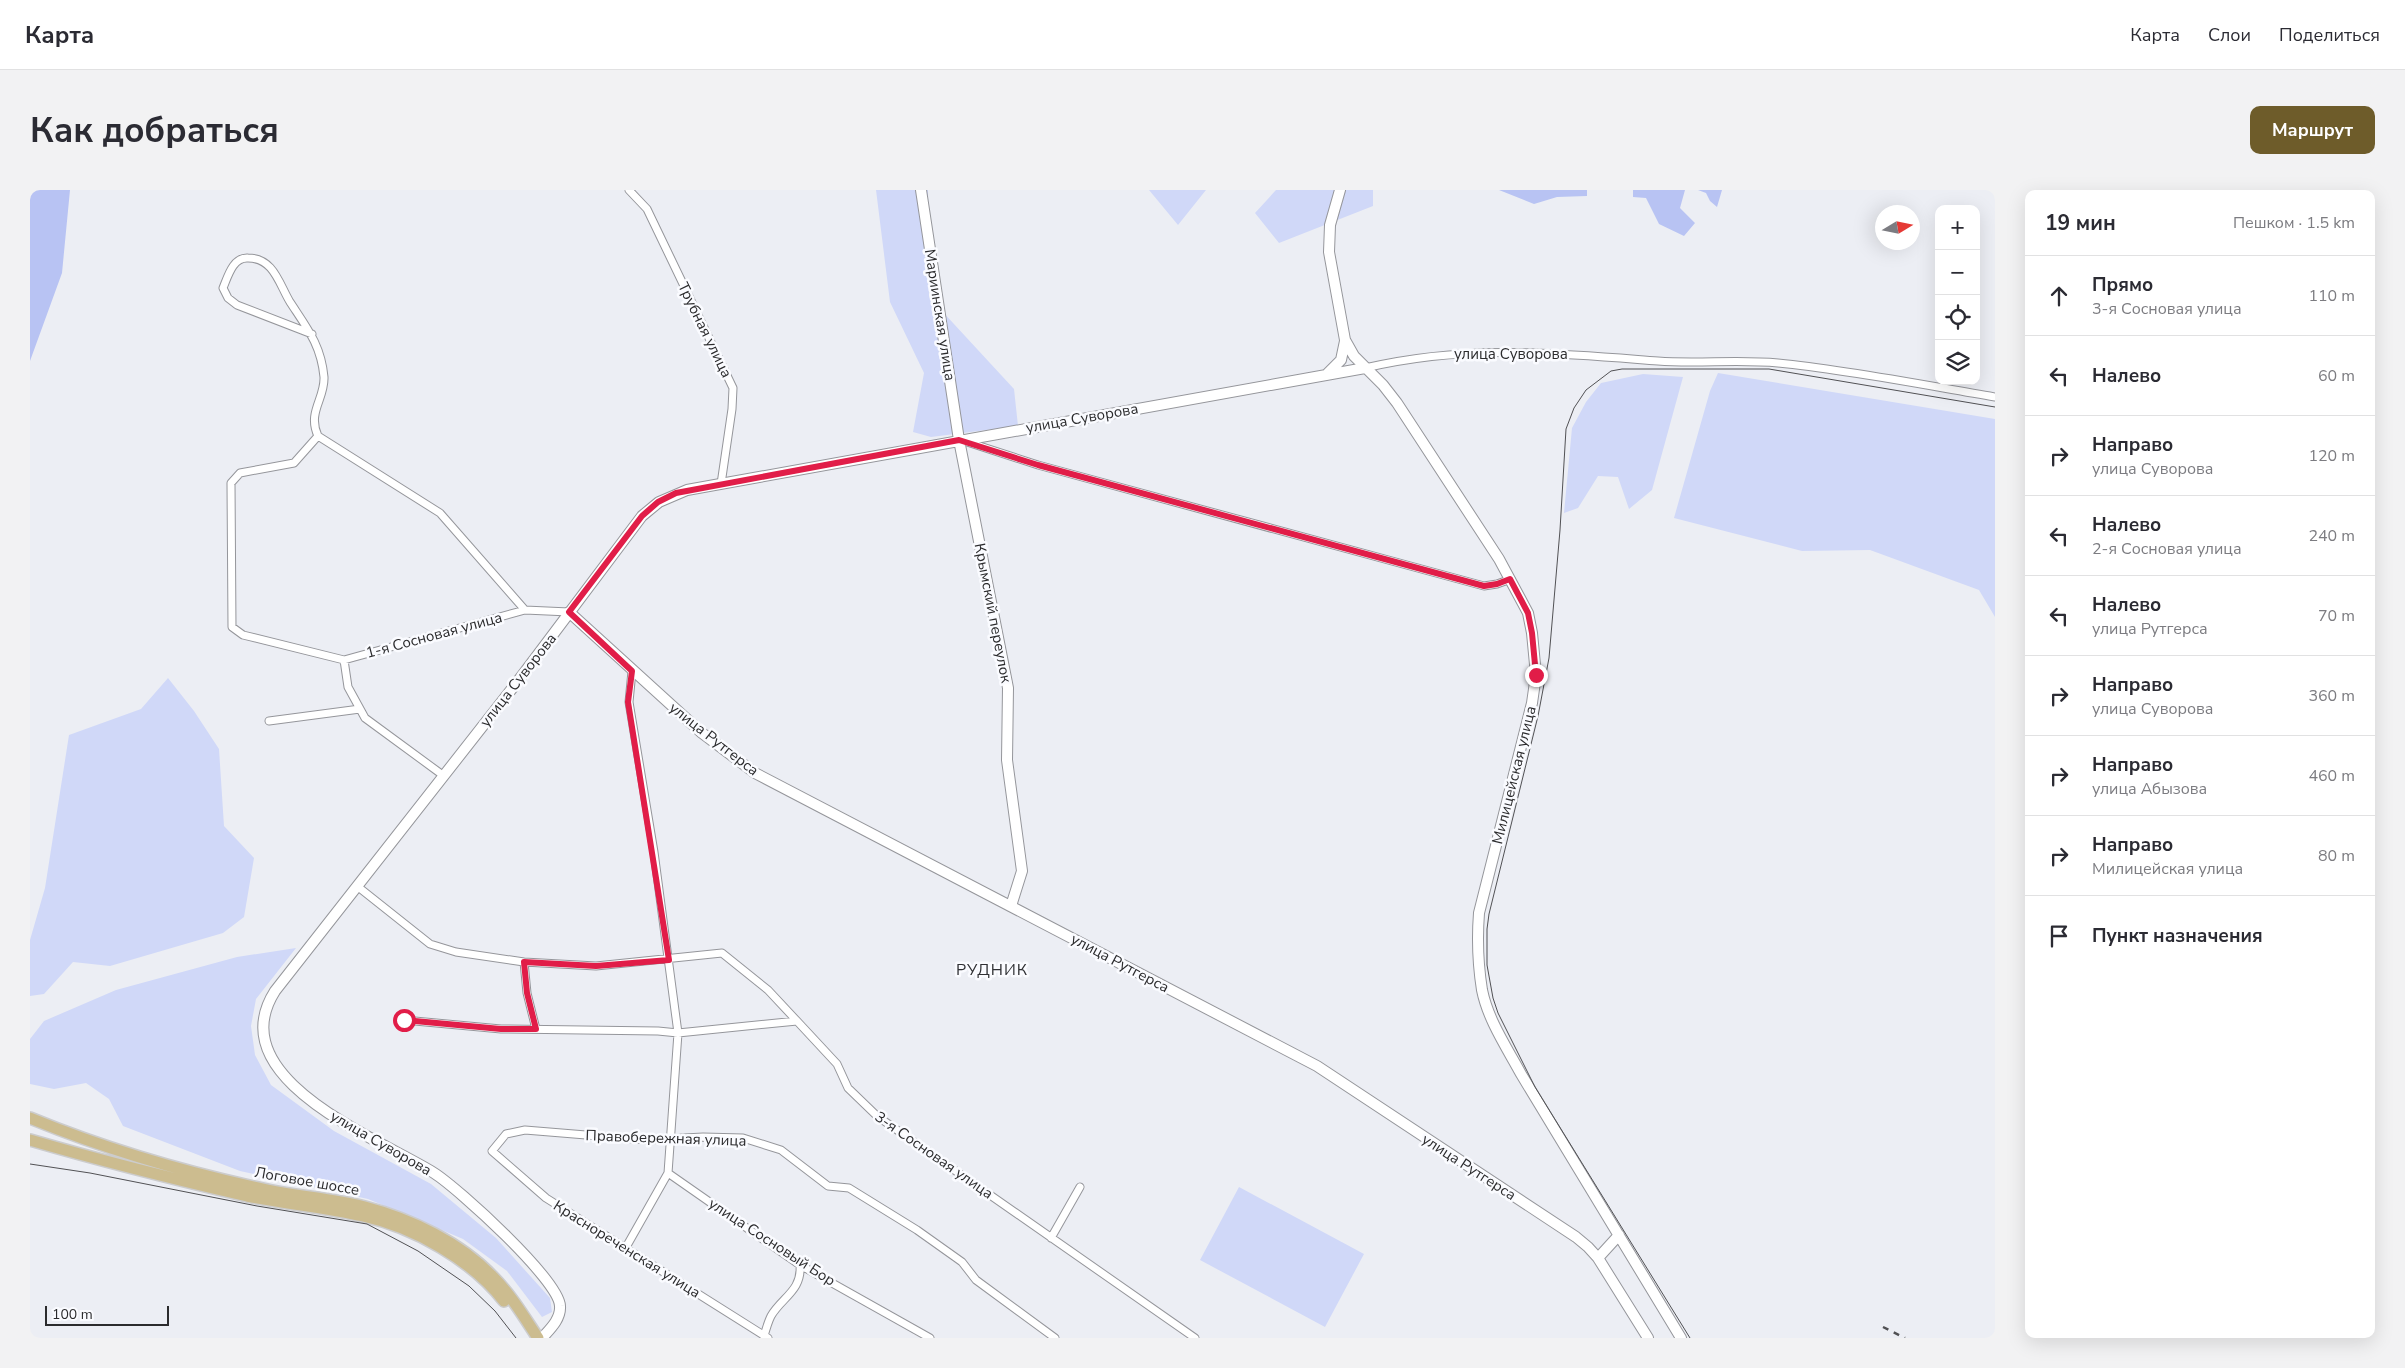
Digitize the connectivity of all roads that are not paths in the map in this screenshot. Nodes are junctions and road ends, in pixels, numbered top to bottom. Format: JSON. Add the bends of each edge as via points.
{"nodes":[{"id":1,"x":629,"y":190,"type":"edge"},
{"id":2,"x":921,"y":190,"type":"edge"},
{"id":3,"x":1340,"y":190,"type":"edge"},
{"id":4,"x":312,"y":334,"type":"junction"},
{"id":5,"x":1345,"y":340,"type":"junction"},
{"id":6,"x":1364,"y":368,"type":"junction"},
{"id":7,"x":1325,"y":375,"type":"junction"},
{"id":8,"x":1995,"y":397,"type":"edge"},
{"id":9,"x":318,"y":436,"type":"junction"},
{"id":10,"x":959,"y":440,"type":"junction"},
{"id":11,"x":721,"y":484,"type":"junction"},
{"id":12,"x":1510,"y":579,"type":"junction"},
{"id":13,"x":525,"y":610,"type":"junction"},
{"id":14,"x":569,"y":612,"type":"junction"},
{"id":15,"x":344,"y":660,"type":"junction"},
{"id":16,"x":632,"y":671,"type":"junction"},
{"id":17,"x":360,"y":709,"type":"junction"},
{"id":18,"x":269,"y":720,"type":"dead end"},
{"id":19,"x":444,"y":776,"type":"junction"},
{"id":20,"x":357,"y":886,"type":"junction"},
{"id":21,"x":1011,"y":906,"type":"junction"},
{"id":22,"x":669,"y":960,"type":"junction"},
{"id":23,"x":524,"y":962,"type":"junction"},
{"id":24,"x":404,"y":1020,"type":"dead end"},
{"id":25,"x":797,"y":1022,"type":"junction"},
{"id":26,"x":536,"y":1029,"type":"junction"},
{"id":27,"x":678,"y":1033,"type":"junction"},
{"id":28,"x":30,"y":1118,"type":"edge"},
{"id":29,"x":670,"y":1139,"type":"junction"},
{"id":30,"x":30,"y":1140,"type":"edge"},
{"id":31,"x":492,"y":1151,"type":"joint"},
{"id":32,"x":668,"y":1173,"type":"junction"},
{"id":33,"x":1080,"y":1187,"type":"dead end"},
{"id":34,"x":1619,"y":1235,"type":"junction"},
{"id":35,"x":1052,"y":1238,"type":"junction"},
{"id":36,"x":626,"y":1250,"type":"junction"},
{"id":37,"x":1598,"y":1258,"type":"junction"},
{"id":38,"x":800,"y":1264,"type":"junction"},
{"id":39,"x":766,"y":1337,"type":"edge"},
{"id":40,"x":529,"y":1338,"type":"edge"},
{"id":41,"x":538,"y":1338,"type":"edge"},
{"id":42,"x":542,"y":1338,"type":"edge"},
{"id":43,"x":930,"y":1338,"type":"edge"},
{"id":44,"x":1055,"y":1338,"type":"edge"},
{"id":45,"x":1195,"y":1338,"type":"edge"},
{"id":46,"x":1648,"y":1338,"type":"edge"},
{"id":47,"x":1682,"y":1338,"type":"edge"}],
"edges":[{"from":1,"to":11,"type":"street","name":"Трубная улица","via":[[647,209],[733,388]]},
{"from":2,"to":10,"type":"main road","name":"Мариинская улица"},
{"from":3,"to":5,"type":"main road","via":[[1330,225],[1329,245]]},
{"from":4,"to":4,"type":"street","via":[[237,305],[228,298],[224,288],[236,262],[259,258],[271,268]]},
{"from":4,"to":9,"type":"street","via":[[324,380],[313,426]]},
{"from":5,"to":6,"type":"main road","name":"Милицейская улица"},
{"from":5,"to":7,"type":"main road","via":[[1341,360]]},
{"from":6,"to":7,"type":"main road","name":"улица Суворова"},
{"from":6,"to":8,"type":"street","name":"улица Суворова","via":[[1443,354],[1498,351],[1660,361],[1778,363]]},
{"from":6,"to":12,"type":"main road","name":"Милицейская улица","via":[[1383,385],[1397,404]]},
{"from":7,"to":10,"type":"main road","name":"улица Суворова"},
{"from":9,"to":13,"type":"street","via":[[440,513]]},
{"from":9,"to":15,"type":"street","via":[[294,463],[240,473],[230,483],[232,627],[243,635]]},
{"from":10,"to":11,"type":"main road","name":"улица Суворова"},
{"from":10,"to":12,"type":"street","via":[[1038,465],[1484,586]]},
{"from":10,"to":21,"type":"main road","name":"Крымский переулок","via":[[1008,688],[1007,760],[1022,871]]},
{"from":11,"to":14,"type":"main road","name":"улица Суворова","via":[[676,493],[650,508]]},
{"from":12,"to":34,"type":"main road","name":"Милицейская улица","via":[[1528,613],[1536,675],[1532,703],[1479,914],[1483,992],[1499,1034],[1521,1074]]},
{"from":13,"to":14,"type":"street","name":"1-я Сосновая улица"},
{"from":13,"to":15,"type":"street","name":"1-я Сосновая улица"},
{"from":14,"to":16,"type":"main road","name":"улица Рутгерса"},
{"from":14,"to":19,"type":"main road","name":"улица Суворова"},
{"from":15,"to":17,"type":"street","via":[[348,687]]},
{"from":16,"to":21,"type":"main road","name":"улица Рутгерса","via":[[702,733],[755,773]]},
{"from":16,"to":22,"type":"street","via":[[628,702]]},
{"from":17,"to":18,"type":"street"},
{"from":17,"to":19,"type":"street","via":[[365,718]]},
{"from":19,"to":20,"type":"main road","name":"улица Суворова"},
{"from":20,"to":23,"type":"street","via":[[430,944],[456,952]]},
{"from":20,"to":42,"type":"main road","name":"улица Суворова","via":[[268,1002],[264,1024],[268,1052],[286,1078],[318,1105],[355,1131],[436,1174],[508,1239],[548,1282],[559,1301],[561,1308],[556,1322]]},
{"from":21,"to":37,"type":"main road","name":"улица Рутгерса","via":[[1317,1066],[1576,1237]]},
{"from":22,"to":23,"type":"street","via":[[596,966]]},
{"from":22,"to":25,"type":"street","name":"3-я Сосновая улица","via":[[722,953],[768,990]]},
{"from":22,"to":27,"type":"street"},
{"from":23,"to":26,"type":"street","via":[[527,993]]},
{"from":24,"to":26,"type":"street"},
{"from":25,"to":27,"type":"street"},
{"from":25,"to":35,"type":"street","name":"3-я Сосновая улица","via":[[837,1064],[848,1088],[877,1116]]},
{"from":26,"to":27,"type":"street"},
{"from":27,"to":29,"type":"street"},
{"from":28,"to":41,"type":"main road","name":"Логовое шоссе","via":[[125,1153],[195,1173],[287,1195],[364,1207],[418,1226],[460,1249],[483,1267],[505,1290]]},
{"from":29,"to":31,"type":"street","name":"Правобережная улица","via":[[525,1130],[506,1134]]},
{"from":29,"to":32,"type":"street"},
{"from":29,"to":44,"type":"street","name":"Правобережная улица","via":[[743,1138],[781,1150],[828,1186],[849,1188],[917,1230],[962,1262],[976,1280]]},
{"from":30,"to":40,"type":"main road","name":"Логовое шоссе","via":[[210,1187],[386,1222],[444,1250],[479,1274],[500,1296]]},
{"from":31,"to":36,"type":"street","name":"Краснореченская улица","via":[[546,1198]]},
{"from":32,"to":36,"type":"street"},
{"from":32,"to":38,"type":"street","name":"улица Сосновый Бор"},
{"from":33,"to":35,"type":"street"},
{"from":34,"to":37,"type":"main road"},
{"from":34,"to":47,"type":"main road"},
{"from":35,"to":45,"type":"street","name":"3-я Сосновая улица"},
{"from":36,"to":39,"type":"street","name":"Краснореченская улица"},
{"from":37,"to":46,"type":"main road","name":"улица Рутгерса"},
{"from":38,"to":39,"type":"street","via":[[801,1276],[790,1296],[771,1315]]},
{"from":38,"to":43,"type":"street","name":"улица Сосновый Бор"}]}
